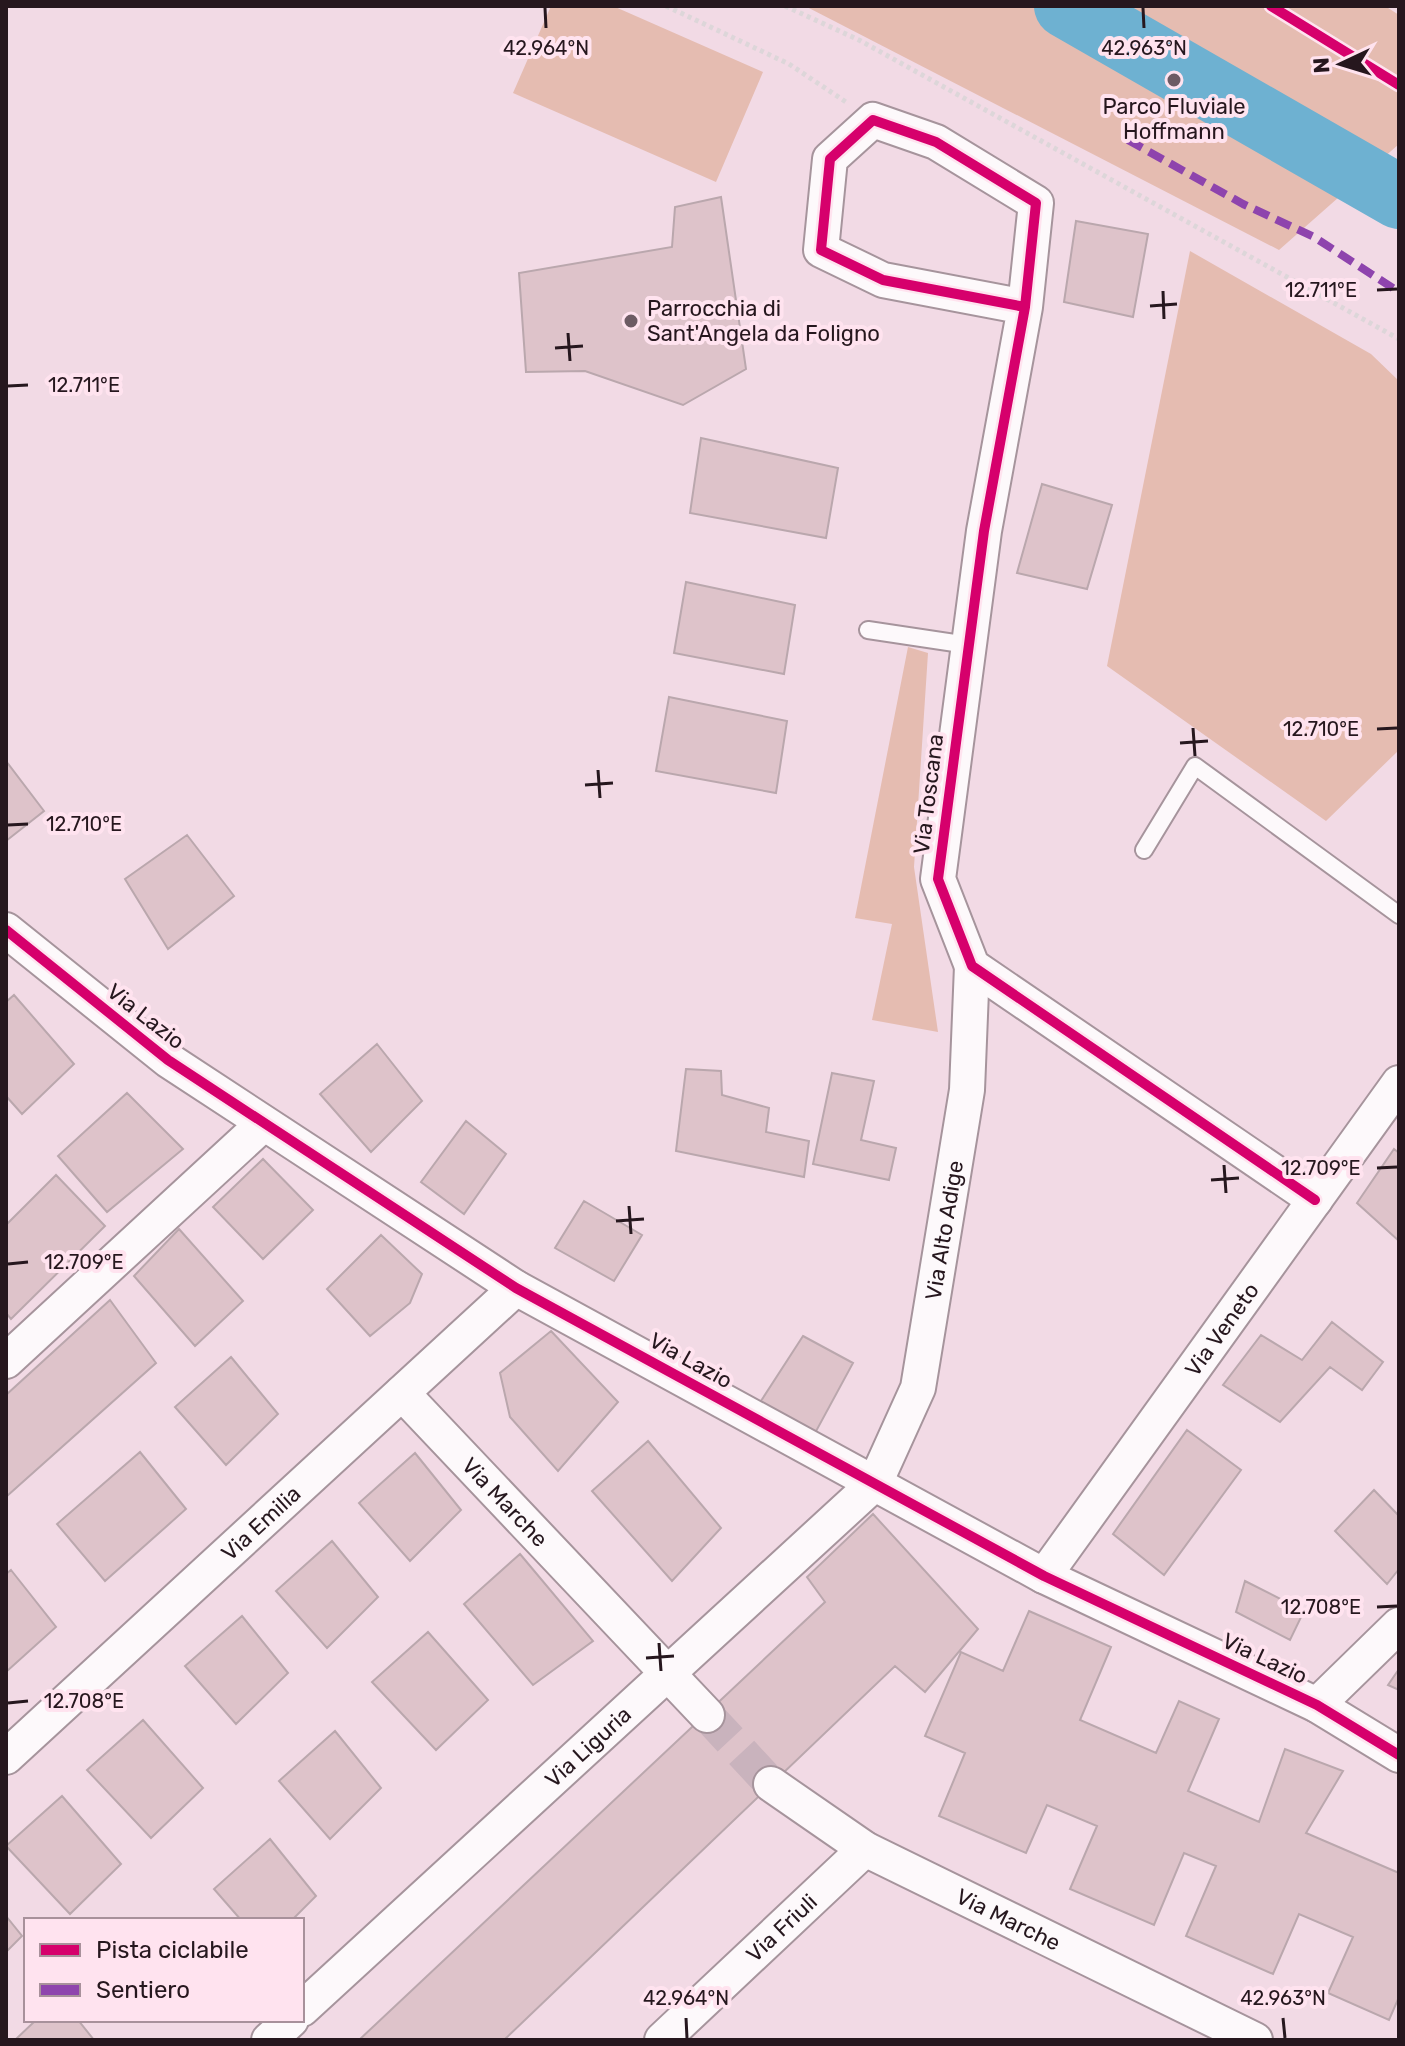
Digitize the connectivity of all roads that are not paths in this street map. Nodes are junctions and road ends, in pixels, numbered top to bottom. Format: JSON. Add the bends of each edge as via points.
{"nodes":[{"id":1,"x":1025,"y":307,"type":"junction"},
{"id":2,"x":868,"y":630,"type":"dead end"},
{"id":3,"x":968,"y":645,"type":"junction"},
{"id":4,"x":1144,"y":850,"type":"dead end"},
{"id":5,"x":1399,"y":915,"type":"edge"},
{"id":6,"x":6,"y":930,"type":"edge"},
{"id":7,"x":972,"y":966,"type":"junction"},
{"id":8,"x":1399,"y":1083,"type":"edge"},
{"id":9,"x":262,"y":1125,"type":"junction"},
{"id":10,"x":1315,"y":1200,"type":"junction"},
{"id":11,"x":516,"y":1288,"type":"junction"},
{"id":12,"x":6,"y":1361,"type":"edge"},
{"id":13,"x":402,"y":1393,"type":"junction"},
{"id":14,"x":875,"y":1483,"type":"junction"},
{"id":15,"x":1044,"y":1576,"type":"junction"},
{"id":16,"x":1399,"y":1625,"type":"edge"},
{"id":17,"x":667,"y":1673,"type":"junction"},
{"id":18,"x":1317,"y":1705,"type":"junction"},
{"id":19,"x":707,"y":1715,"type":"tunnel mouth"},
{"id":20,"x":1399,"y":1755,"type":"edge"},
{"id":21,"x":6,"y":1757,"type":"edge"},
{"id":22,"x":771,"y":1784,"type":"tunnel mouth"},
{"id":23,"x":865,"y":1849,"type":"junction"},
{"id":24,"x":304,"y":2007,"type":"edge"},
{"id":25,"x":289,"y":2022,"type":"edge"},
{"id":26,"x":269,"y":2040,"type":"edge"},
{"id":27,"x":662,"y":2040,"type":"edge"},
{"id":28,"x":1255,"y":2040,"type":"edge"}],
"edges":[{"from":1,"to":1,"type":"street","name":"Via Toscana","via":[[883,280],[821,250],[830,159],[873,120],[936,142],[1036,203]]},
{"from":1,"to":3,"type":"street","name":"Via Toscana"},
{"from":2,"to":3,"type":"lane"},
{"from":3,"to":7,"type":"street","name":"Via Toscana","via":[[938,879]]},
{"from":4,"to":5,"type":"lane","via":[[1195,766]]},
{"from":6,"to":9,"type":"street","name":"Via Lazio","via":[[168,1060]]},
{"from":7,"to":10,"type":"street"},
{"from":7,"to":14,"type":"street","name":"Via Alto Adige","via":[[967,1090],[918,1388]]},
{"from":8,"to":10,"type":"street","name":"Via Veneto"},
{"from":9,"to":11,"type":"street","name":"Via Lazio"},
{"from":9,"to":12,"type":"street"},
{"from":10,"to":15,"type":"street","name":"Via Veneto"},
{"from":11,"to":13,"type":"street","name":"Via Emilia"},
{"from":11,"to":14,"type":"street","name":"Via Lazio"},
{"from":13,"to":17,"type":"street","name":"Via Marche"},
{"from":13,"to":21,"type":"street","name":"Via Emilia"},
{"from":14,"to":15,"type":"street","name":"Via Lazio"},
{"from":14,"to":17,"type":"street","name":"Via Liguria"},
{"from":15,"to":18,"type":"street","name":"Via Lazio"},
{"from":16,"to":18,"type":"street"},
{"from":17,"to":19,"type":"street","name":"Via Marche"},
{"from":17,"to":24,"type":"street","name":"Via Liguria"},
{"from":18,"to":20,"type":"street","name":"Via Lazio"},
{"from":22,"to":23,"type":"street","name":"Via Marche"},
{"from":23,"to":27,"type":"street","name":"Via Friuli"},
{"from":23,"to":28,"type":"street","name":"Via Marche"},
{"from":25,"to":26,"type":"street"}]}
